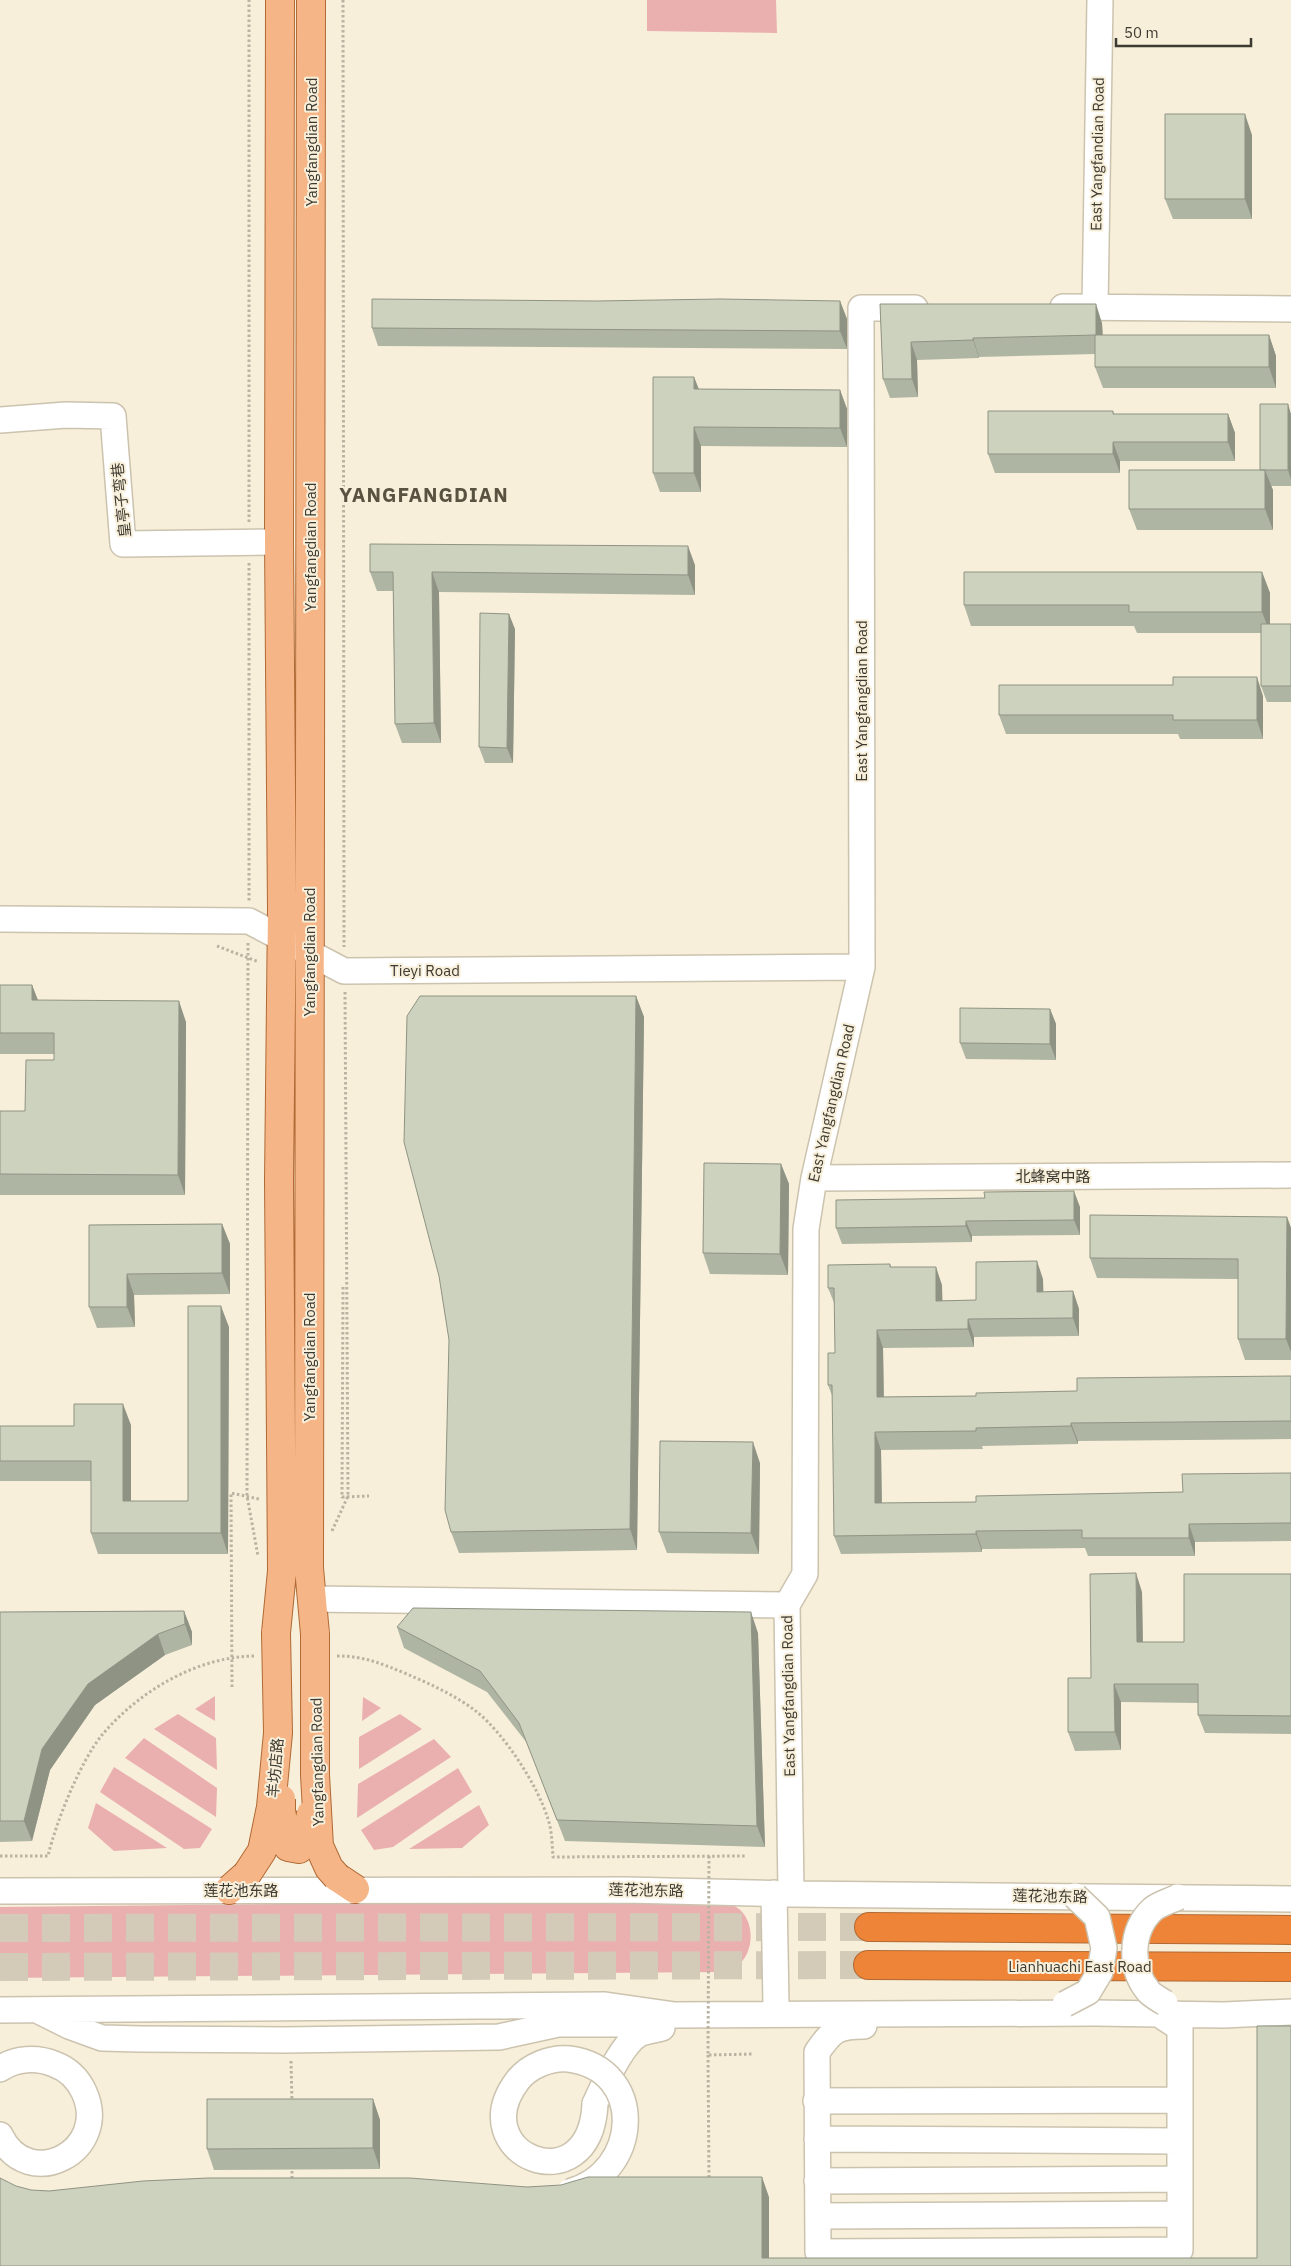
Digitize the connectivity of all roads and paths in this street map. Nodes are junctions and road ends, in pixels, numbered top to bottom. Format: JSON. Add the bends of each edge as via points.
{"nodes":[{"id":1,"x":249,"y":0,"type":"edge"},
{"id":2,"x":280,"y":0,"type":"edge"},
{"id":3,"x":311,"y":0,"type":"edge"},
{"id":4,"x":343,"y":0,"type":"edge"},
{"id":5,"x":1100,"y":0,"type":"edge"},
{"id":6,"x":1095,"y":307,"type":"junction"},
{"id":7,"x":939,"y":308,"type":"edge"},
{"id":8,"x":1037,"y":308,"type":"edge"},
{"id":9,"x":1291,"y":309,"type":"edge"},
{"id":10,"x":0,"y":420,"type":"edge"},
{"id":11,"x":280,"y":542,"type":"junction"},
{"id":12,"x":249,"y":543,"type":"junction"},
{"id":13,"x":0,"y":919,"type":"edge"},
{"id":14,"x":249,"y":920,"type":"junction"},
{"id":15,"x":282,"y":940,"type":"junction"},
{"id":16,"x":309,"y":952,"type":"junction"},
{"id":17,"x":862,"y":967,"type":"junction"},
{"id":18,"x":344,"y":971,"type":"junction"},
{"id":19,"x":1291,"y":1175,"type":"edge"},
{"id":20,"x":814,"y":1178,"type":"junction"},
{"id":21,"x":343,"y":1287,"type":"dead end"},
{"id":22,"x":247,"y":1496,"type":"junction"},
{"id":23,"x":348,"y":1496,"type":"junction"},
{"id":24,"x":369,"y":1496,"type":"dead end"},
{"id":25,"x":329,"y":1538,"type":"dead end"},
{"id":26,"x":259,"y":1565,"type":"dead end"},
{"id":27,"x":312,"y":1599,"type":"junction"},
{"id":28,"x":787,"y":1605,"type":"junction"},
{"id":29,"x":276,"y":1633,"type":"joint"},
{"id":30,"x":322,"y":1645,"type":"junction"},
{"id":31,"x":232,"y":1656,"type":"junction"},
{"id":32,"x":264,"y":1656,"type":"dead end"},
{"id":33,"x":232,"y":1687,"type":"dead end"},
{"id":34,"x":278,"y":1733,"type":"junction"},
{"id":35,"x":315,"y":1775,"type":"junction"},
{"id":36,"x":0,"y":1856,"type":"edge"},
{"id":37,"x":708,"y":1856,"type":"junction"},
{"id":38,"x":745,"y":1856,"type":"dead end"},
{"id":39,"x":238,"y":1882,"type":"junction"},
{"id":40,"x":346,"y":1883,"type":"junction"},
{"id":41,"x":0,"y":1891,"type":"edge"},
{"id":42,"x":782,"y":1893,"type":"junction"},
{"id":43,"x":1075,"y":1896,"type":"junction"},
{"id":44,"x":1178,"y":1897,"type":"junction"},
{"id":45,"x":1291,"y":1899,"type":"edge"},
{"id":46,"x":869,"y":1927,"type":"tunnel mouth"},
{"id":47,"x":1291,"y":1930,"type":"edge"},
{"id":48,"x":868,"y":1965,"type":"tunnel mouth"},
{"id":49,"x":1291,"y":1967,"type":"edge"},
{"id":50,"x":1291,"y":2000,"type":"edge"},
{"id":51,"x":1065,"y":2004,"type":"junction"},
{"id":52,"x":605,"y":2005,"type":"junction"},
{"id":53,"x":1161,"y":2008,"type":"junction"},
{"id":54,"x":0,"y":2010,"type":"edge"},
{"id":55,"x":37,"y":2010,"type":"junction"},
{"id":56,"x":1291,"y":2012,"type":"edge"},
{"id":57,"x":675,"y":2015,"type":"junction"},
{"id":58,"x":1224,"y":2015,"type":"junction"},
{"id":59,"x":781,"y":2016,"type":"junction"},
{"id":60,"x":628,"y":2024,"type":"junction"},
{"id":61,"x":1180,"y":2028,"type":"junction"},
{"id":62,"x":291,"y":2040,"type":"junction"},
{"id":63,"x":754,"y":2054,"type":"dead end"},
{"id":64,"x":708,"y":2055,"type":"junction"},
{"id":65,"x":0,"y":2069,"type":"edge"},
{"id":66,"x":1180,"y":2100,"type":"junction"},
{"id":67,"x":816,"y":2101,"type":"junction"},
{"id":68,"x":595,"y":2104,"type":"junction"},
{"id":69,"x":292,"y":2107,"type":"edge"},
{"id":70,"x":0,"y":2135,"type":"edge"},
{"id":71,"x":817,"y":2139,"type":"junction"},
{"id":72,"x":1180,"y":2140,"type":"junction"},
{"id":73,"x":292,"y":2164,"type":"edge"},
{"id":74,"x":1180,"y":2178,"type":"junction"},
{"id":75,"x":817,"y":2181,"type":"junction"},
{"id":76,"x":709,"y":2184,"type":"edge"},
{"id":77,"x":292,"y":2192,"type":"edge"},
{"id":78,"x":544,"y":2192,"type":"edge"},
{"id":79,"x":1180,"y":2214,"type":"junction"},
{"id":80,"x":818,"y":2216,"type":"junction"}],
"edges":[{"from":1,"to":12,"type":"path"},
{"from":2,"to":11,"type":"main road","name":"Yangfangdian Road"},
{"from":3,"to":16,"type":"main road","name":"Yangfangdian Road"},
{"from":4,"to":18,"type":"path"},
{"from":5,"to":6,"type":"street","name":"East Yangfandian Road"},
{"from":6,"to":8,"type":"street"},
{"from":6,"to":9,"type":"street"},
{"from":7,"to":17,"type":"street","name":"East Yangfangdian Road","via":[[861,308]]},
{"from":10,"to":12,"type":"street","name":"皇亭子弯巷","via":[[66,415],[113,416],[123,544]]},
{"from":11,"to":12,"type":"street","name":"皇亭子弯巷"},
{"from":11,"to":15,"type":"main road","name":"Yangfangdian Road"},
{"from":12,"to":14,"type":"path"},
{"from":13,"to":14,"type":"street"},
{"from":14,"to":15,"type":"street","name":"Tieyi Road"},
{"from":14,"to":22,"type":"path"},
{"from":15,"to":16,"type":"street","name":"Tieyi Road"},
{"from":15,"to":29,"type":"main road","name":"Yangfangdian Road","via":[[282,1571]]},
{"from":16,"to":18,"type":"street","name":"Tieyi Road"},
{"from":16,"to":27,"type":"main road","name":"Yangfangdian Road","via":[[309,1568]]},
{"from":17,"to":18,"type":"street","name":"Tieyi Road"},
{"from":17,"to":20,"type":"street","name":"East Yangfangdian Road"},
{"from":18,"to":23,"type":"path"},
{"from":19,"to":20,"type":"street","name":"北蜂窝中路"},
{"from":20,"to":28,"type":"street","name":"East Yangfangdian Road","via":[[806,1229],[805,1574]]},
{"from":21,"to":23,"type":"path","via":[[342,1497]]},
{"from":22,"to":26,"type":"path"},
{"from":22,"to":31,"type":"path","via":[[231,1492]]},
{"from":23,"to":24,"type":"path"},
{"from":23,"to":25,"type":"path"},
{"from":27,"to":28,"type":"street"},
{"from":27,"to":30,"type":"main road","name":"Yangfangdian Road"},
{"from":28,"to":42,"type":"street","name":"East Yangfangdian Road"},
{"from":29,"to":34,"type":"main road","name":"羊坊店路","bridge":true},
{"from":30,"to":35,"type":"main road","name":"Yangfangdian Road","bridge":true},
{"from":30,"to":37,"type":"path","via":[[430,1683],[477,1712],[503,1739],[523,1768],[547,1818],[553,1857]]},
{"from":31,"to":32,"type":"path"},
{"from":31,"to":33,"type":"path"},
{"from":31,"to":36,"type":"path","via":[[205,1663],[156,1688],[128,1709],[101,1736],[74,1783],[48,1856]]},
{"from":34,"to":35,"type":"main road","bridge":true,"via":[[281,1812],[288,1847],[299,1850],[304,1844]]},
{"from":34,"to":39,"type":"main road","name":"羊坊店路","bridge":true,"via":[[271,1807],[262,1851]]},
{"from":35,"to":40,"type":"main road","name":"Yangfangdian Road","bridge":true,"via":[[319,1846],[329,1868]]},
{"from":37,"to":38,"type":"path"},
{"from":37,"to":64,"type":"path","bridge":true},
{"from":39,"to":40,"type":"street","name":"莲花池东路"},
{"from":39,"to":41,"type":"street","name":"莲花池东路"},
{"from":40,"to":42,"type":"street","name":"莲花池东路"},
{"from":42,"to":43,"type":"street","name":"莲花池东路"},
{"from":42,"to":59,"type":"street","name":"East Yangfangdian Road"},
{"from":43,"to":44,"type":"street","name":"莲花池东路"},
{"from":43,"to":51,"type":"street","bridge":true,"via":[[1097,1917],[1104,1948],[1100,1972],[1088,1992]]},
{"from":44,"to":45,"type":"street","name":"莲花池东路"},
{"from":44,"to":53,"type":"street","bridge":true,"via":[[1153,1909],[1141,1926],[1134,1947],[1140,1979]]},
{"from":46,"to":47,"type":"highway"},
{"from":48,"to":49,"type":"highway","name":"Lianhuachi East Road"},
{"from":50,"to":53,"type":"street"},
{"from":51,"to":53,"type":"street"},
{"from":51,"to":59,"type":"street"},
{"from":52,"to":55,"type":"street"},
{"from":52,"to":57,"type":"street"},
{"from":52,"to":59,"type":"street"},
{"from":53,"to":57,"type":"street"},
{"from":53,"to":58,"type":"street"},
{"from":53,"to":61,"type":"street"},
{"from":54,"to":55,"type":"street"},
{"from":55,"to":62,"type":"street","via":[[102,2038]]},
{"from":56,"to":58,"type":"street"},
{"from":57,"to":60,"type":"street"},
{"from":58,"to":61,"type":"street"},
{"from":59,"to":68,"type":"street","via":[[749,2025],[664,2028],[639,2034],[625,2048],[605,2079]]},
{"from":60,"to":62,"type":"street","via":[[558,2024],[499,2037]]},
{"from":60,"to":68,"type":"street","via":[[604,2055]]},
{"from":61,"to":66,"type":"street"},
{"from":61,"to":67,"type":"street","via":[[854,2026],[832,2031],[817,2052]]},
{"from":62,"to":69,"type":"path"},
{"from":63,"to":64,"type":"path","bridge":true},
{"from":64,"to":76,"type":"path"},
{"from":65,"to":70,"type":"street","via":[[28,2059],[49,2061],[59,2066],[79,2082],[88,2103],[89,2116],[87,2132],[77,2149],[64,2158],[46,2163],[34,2163],[13,2154]]},
{"from":66,"to":67,"type":"street"},
{"from":66,"to":72,"type":"street"},
{"from":67,"to":71,"type":"street"},
{"from":68,"to":78,"type":"street","bridge":true,"via":[[590,2133],[576,2152],[556,2161],[530,2159],[521,2154],[506,2130],[505,2113],[512,2088],[530,2069],[549,2061],[567,2059],[591,2065],[608,2076],[623,2102],[623,2142],[605,2173],[581,2188],[560,2193]]},
{"from":71,"to":72,"type":"street"},
{"from":71,"to":75,"type":"street"},
{"from":72,"to":74,"type":"street"},
{"from":73,"to":77,"type":"path"},
{"from":74,"to":75,"type":"street"},
{"from":74,"to":79,"type":"street"},
{"from":75,"to":80,"type":"street"},
{"from":79,"to":80,"type":"street"},
{"from":79,"to":80,"type":"street","via":[[1180,2250],[818,2252]]}]}
